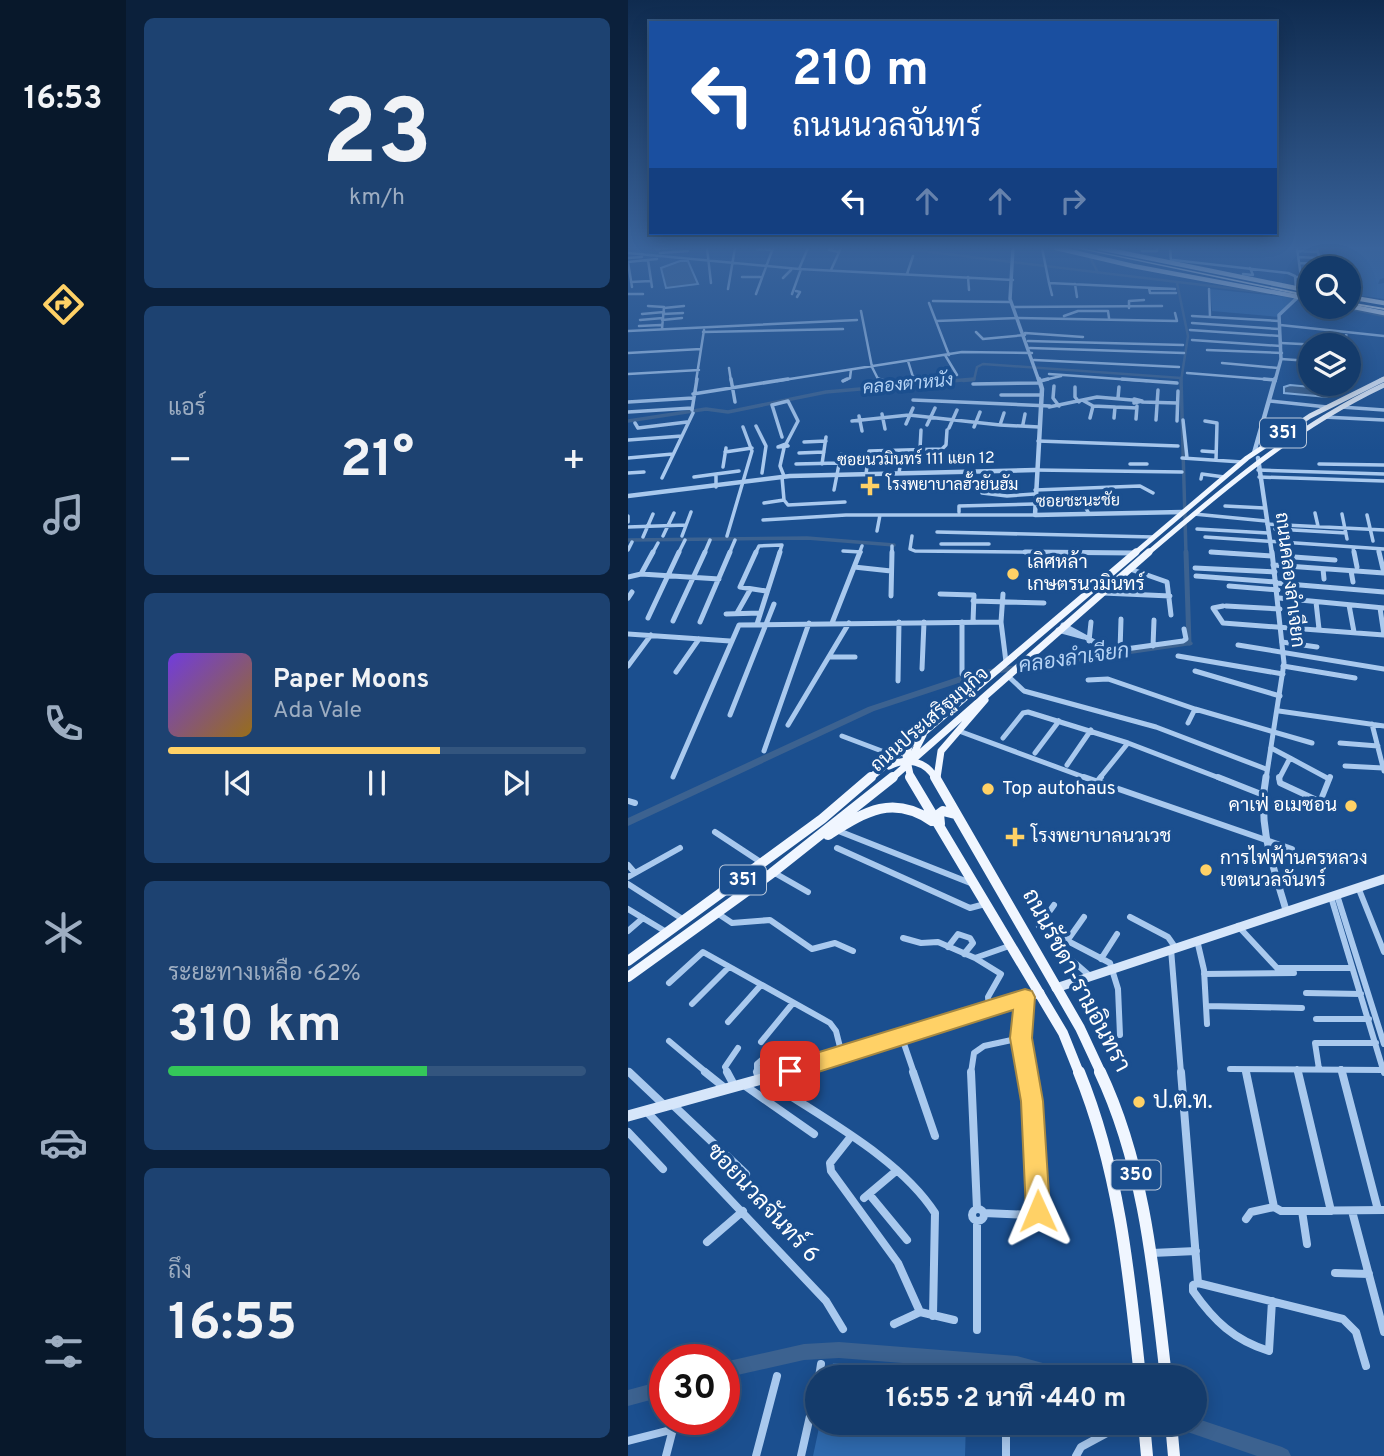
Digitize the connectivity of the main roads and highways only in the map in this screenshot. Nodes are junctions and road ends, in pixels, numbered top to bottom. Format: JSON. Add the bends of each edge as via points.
{"nodes":[{"id":1,"x":1384,"y":379,"type":"edge"},
{"id":2,"x":1384,"y":385,"type":"edge"},
{"id":3,"x":1256,"y":456,"type":"junction"},
{"id":4,"x":992,"y":689,"type":"junction"},
{"id":5,"x":932,"y":725,"type":"junction"},
{"id":6,"x":913,"y":741,"type":"junction"},
{"id":7,"x":909,"y":764,"type":"junction"},
{"id":8,"x":870,"y":781,"type":"junction"},
{"id":9,"x":937,"y":785,"type":"junction"},
{"id":10,"x":880,"y":787,"type":"junction"},
{"id":11,"x":853,"y":792,"type":"junction"},
{"id":12,"x":955,"y":814,"type":"junction"},
{"id":13,"x":940,"y":827,"type":"junction"},
{"id":14,"x":801,"y":851,"type":"junction"},
{"id":15,"x":1384,"y":879,"type":"edge"},
{"id":16,"x":628,"y":961,"type":"edge"},
{"id":17,"x":628,"y":977,"type":"edge"},
{"id":18,"x":1056,"y":988,"type":"junction"},
{"id":19,"x":1040,"y":993,"type":"junction"},
{"id":20,"x":628,"y":1116,"type":"edge"},
{"id":21,"x":1139,"y":1365,"type":"edge"},
{"id":22,"x":1165,"y":1365,"type":"edge"},
{"id":23,"x":1145,"y":1435,"type":"edge"},
{"id":24,"x":1172,"y":1435,"type":"edge"},
{"id":25,"x":1147,"y":1456,"type":"edge"},
{"id":26,"x":1174,"y":1456,"type":"edge"}],
"edges":[{"from":1,"to":3,"type":"main road","name":"ถนนประเสริฐมนูกิจ","number":"351","via":[[1273,439]]},
{"from":2,"to":3,"type":"main road","name":"ถนนประเสริฐมนูกิจ","number":"351"},
{"from":3,"to":4,"type":"main road","name":"ถนนประเสริฐมนูกิจ","number":"351"},
{"from":3,"to":5,"type":"main road","name":"ถนนประเสริฐมนูกิจ","number":"351","via":[[1242,462]]},
{"from":4,"to":7,"type":"main road","name":"ถนนประเสริฐมนูกิจ","number":"351"},
{"from":4,"to":9,"type":"main road","via":[[941,751]]},
{"from":5,"to":6,"type":"main road","name":"ถนนประเสริฐมนูกิจ","number":"351"},
{"from":5,"to":7,"type":"main road"},
{"from":6,"to":7,"type":"main road","via":[[906,753]]},
{"from":6,"to":11,"type":"main road","name":"ถนนประเสริฐมนูกิจ","number":"351"},
{"from":7,"to":8,"type":"main road","via":[[894,762]]},
{"from":7,"to":9,"type":"main road","name":"ถนนรัชดา-รามอินทรา","number":"350","via":[[926,764]]},
{"from":7,"to":10,"type":"main road","name":"ถนนประเสริฐมนูกิจ","number":"351"},
{"from":7,"to":13,"type":"main road","name":"ถนนรัชดา-รามอินทรา","number":"350","via":[[910,778]]},
{"from":8,"to":10,"type":"main road"},
{"from":8,"to":11,"type":"main road"},
{"from":9,"to":12,"type":"main road","name":"ถนนรัชดา-รามอินทรา","number":"350"},
{"from":10,"to":14,"type":"main road","name":"ถนนประเสริฐมนูกิจ","number":"351"},
{"from":11,"to":16,"type":"main road","name":"ถนนประเสริฐมนูกิจ","number":"351","via":[[764,864]]},
{"from":12,"to":13,"type":"main road","via":[[947,810],[939,814]]},
{"from":12,"to":18,"type":"main road","name":"ถนนรัชดา-รามอินทรา","number":"350"},
{"from":13,"to":14,"type":"main road","via":[[916,809],[892,805],[866,812]]},
{"from":13,"to":19,"type":"main road","name":"ถนนรัชดา-รามอินทรา","number":"350"},
{"from":14,"to":17,"type":"main road","name":"ถนนประเสริฐมนูกิจ","number":"351"},
{"from":15,"to":18,"type":"main road"},
{"from":18,"to":22,"type":"main road","name":"ถนนรัชดา-รามอินทรา","number":"350","via":[[1094,1059],[1126,1138],[1152,1253]]},
{"from":19,"to":20,"type":"main road","via":[[736,1088]]},
{"from":19,"to":21,"type":"main road","name":"ถนนรัชดา-รามอินทรา","number":"350","via":[[1063,1033],[1113,1175],[1126,1241]]},
{"from":23,"to":25,"type":"main road"},
{"from":24,"to":26,"type":"main road"}]}
